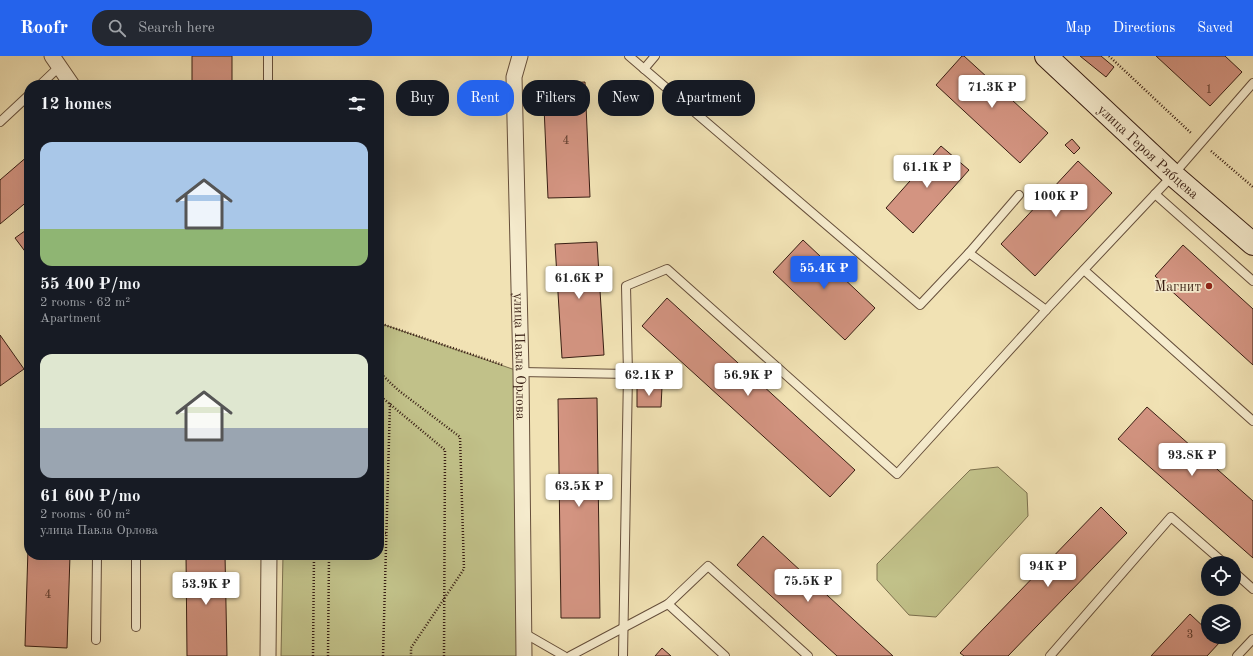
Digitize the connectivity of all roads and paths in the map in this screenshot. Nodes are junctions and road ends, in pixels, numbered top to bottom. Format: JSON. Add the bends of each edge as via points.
{"nodes":[{"id":1,"x":268,"y":56,"type":"edge"},
{"id":2,"x":520,"y":56,"type":"edge"},
{"id":3,"x":629,"y":56,"type":"edge"},
{"id":4,"x":655,"y":56,"type":"edge"},
{"id":5,"x":1046,"y":56,"type":"edge"},
{"id":6,"x":1109,"y":56,"type":"edge"},
{"id":7,"x":56,"y":61,"type":"edge"},
{"id":8,"x":644,"y":69,"type":"junction"},
{"id":9,"x":43,"y":80,"type":"edge"},
{"id":10,"x":69,"y":80,"type":"edge"},
{"id":11,"x":268,"y":80,"type":"edge"},
{"id":12,"x":1253,"y":84,"type":"edge"},
{"id":13,"x":24,"y":100,"type":"edge"},
{"id":14,"x":0,"y":122,"type":"edge"},
{"id":15,"x":1202,"y":142,"type":"junction"},
{"id":16,"x":1173,"y":175,"type":"junction"},
{"id":17,"x":1253,"y":187,"type":"edge"},
{"id":18,"x":1154,"y":194,"type":"junction"},
{"id":19,"x":1019,"y":195,"type":"dead end"},
{"id":20,"x":1253,"y":244,"type":"edge"},
{"id":21,"x":969,"y":253,"type":"junction"},
{"id":22,"x":1084,"y":270,"type":"junction"},
{"id":23,"x":1253,"y":281,"type":"edge"},
{"id":24,"x":1046,"y":310,"type":"junction"},
{"id":25,"x":384,"y":325,"type":"edge"},
{"id":26,"x":521,"y":372,"type":"junction"},
{"id":27,"x":628,"y":374,"type":"junction"},
{"id":28,"x":384,"y":377,"type":"edge"},
{"id":29,"x":384,"y":398,"type":"edge"},
{"id":30,"x":390,"y":403,"type":"junction"},
{"id":31,"x":1253,"y":422,"type":"edge"},
{"id":32,"x":386,"y":533,"type":"joint"},
{"id":33,"x":1216,"y":556,"type":"edge"},
{"id":34,"x":97,"y":560,"type":"edge"},
{"id":35,"x":136,"y":560,"type":"edge"},
{"id":36,"x":269,"y":560,"type":"edge"},
{"id":37,"x":314,"y":560,"type":"edge"},
{"id":38,"x":329,"y":560,"type":"edge"},
{"id":39,"x":1241,"y":578,"type":"edge"},
{"id":40,"x":1253,"y":589,"type":"edge"},
{"id":41,"x":444,"y":598,"type":"junction"},
{"id":42,"x":668,"y":604,"type":"junction"},
{"id":43,"x":136,"y":626,"type":"dead end"},
{"id":44,"x":623,"y":628,"type":"junction"},
{"id":45,"x":524,"y":633,"type":"junction"},
{"id":46,"x":1253,"y":639,"type":"edge"},
{"id":47,"x":96,"y":640,"type":"dead end"},
{"id":48,"x":268,"y":656,"type":"edge"},
{"id":49,"x":313,"y":656,"type":"edge"},
{"id":50,"x":328,"y":656,"type":"edge"},
{"id":51,"x":383,"y":656,"type":"edge"},
{"id":52,"x":411,"y":656,"type":"edge"},
{"id":53,"x":444,"y":656,"type":"edge"},
{"id":54,"x":524,"y":656,"type":"edge"},
{"id":55,"x":564,"y":656,"type":"edge"},
{"id":56,"x":570,"y":656,"type":"edge"},
{"id":57,"x":623,"y":656,"type":"edge"},
{"id":58,"x":725,"y":656,"type":"edge"},
{"id":59,"x":808,"y":656,"type":"edge"},
{"id":60,"x":1050,"y":656,"type":"edge"},
{"id":61,"x":1237,"y":656,"type":"edge"}],
"edges":[{"from":1,"to":11,"type":"lane"},
{"from":2,"to":26,"type":"street","name":"улица Павла Орлова","via":[[514,77]]},
{"from":3,"to":8,"type":"lane"},
{"from":4,"to":8,"type":"lane"},
{"from":5,"to":16,"type":"main road","name":"улица Героя Рябцева"},
{"from":6,"to":15,"type":"path"},
{"from":7,"to":9,"type":"lane"},
{"from":7,"to":10,"type":"street"},
{"from":8,"to":21,"type":"lane","via":[[920,305]]},
{"from":12,"to":15,"type":"lane"},
{"from":13,"to":14,"type":"lane"},
{"from":15,"to":16,"type":"lane"},
{"from":15,"to":17,"type":"path"},
{"from":16,"to":18,"type":"lane"},
{"from":16,"to":20,"type":"main road","name":"улица Героя Рябцева"},
{"from":18,"to":22,"type":"lane"},
{"from":18,"to":23,"type":"lane"},
{"from":19,"to":21,"type":"lane"},
{"from":21,"to":24,"type":"lane"},
{"from":22,"to":24,"type":"lane"},
{"from":22,"to":31,"type":"lane"},
{"from":24,"to":27,"type":"lane","via":[[897,474],[667,269],[626,286]]},
{"from":25,"to":26,"type":"path"},
{"from":26,"to":27,"type":"lane"},
{"from":26,"to":45,"type":"street","name":"улица Павла Орлова"},
{"from":27,"to":44,"type":"lane"},
{"from":28,"to":41,"type":"path","via":[[460,437],[464,569]]},
{"from":29,"to":30,"type":"path"},
{"from":30,"to":32,"type":"path"},
{"from":30,"to":41,"type":"path","via":[[444,450]]},
{"from":32,"to":51,"type":"path"},
{"from":33,"to":60,"type":"lane","via":[[1171,517]]},
{"from":34,"to":47,"type":"lane"},
{"from":35,"to":43,"type":"lane"},
{"from":36,"to":48,"type":"street"},
{"from":37,"to":49,"type":"path"},
{"from":38,"to":50,"type":"path"},
{"from":39,"to":40,"type":"lane"},
{"from":41,"to":52,"type":"path","via":[[411,648]]},
{"from":41,"to":53,"type":"path"},
{"from":42,"to":44,"type":"lane"},
{"from":42,"to":58,"type":"lane"},
{"from":42,"to":59,"type":"lane","via":[[708,566]]},
{"from":44,"to":56,"type":"lane"},
{"from":44,"to":57,"type":"lane"},
{"from":45,"to":54,"type":"street","name":"улица Павла Орлова"},
{"from":45,"to":55,"type":"lane"},
{"from":46,"to":61,"type":"lane"}]}
